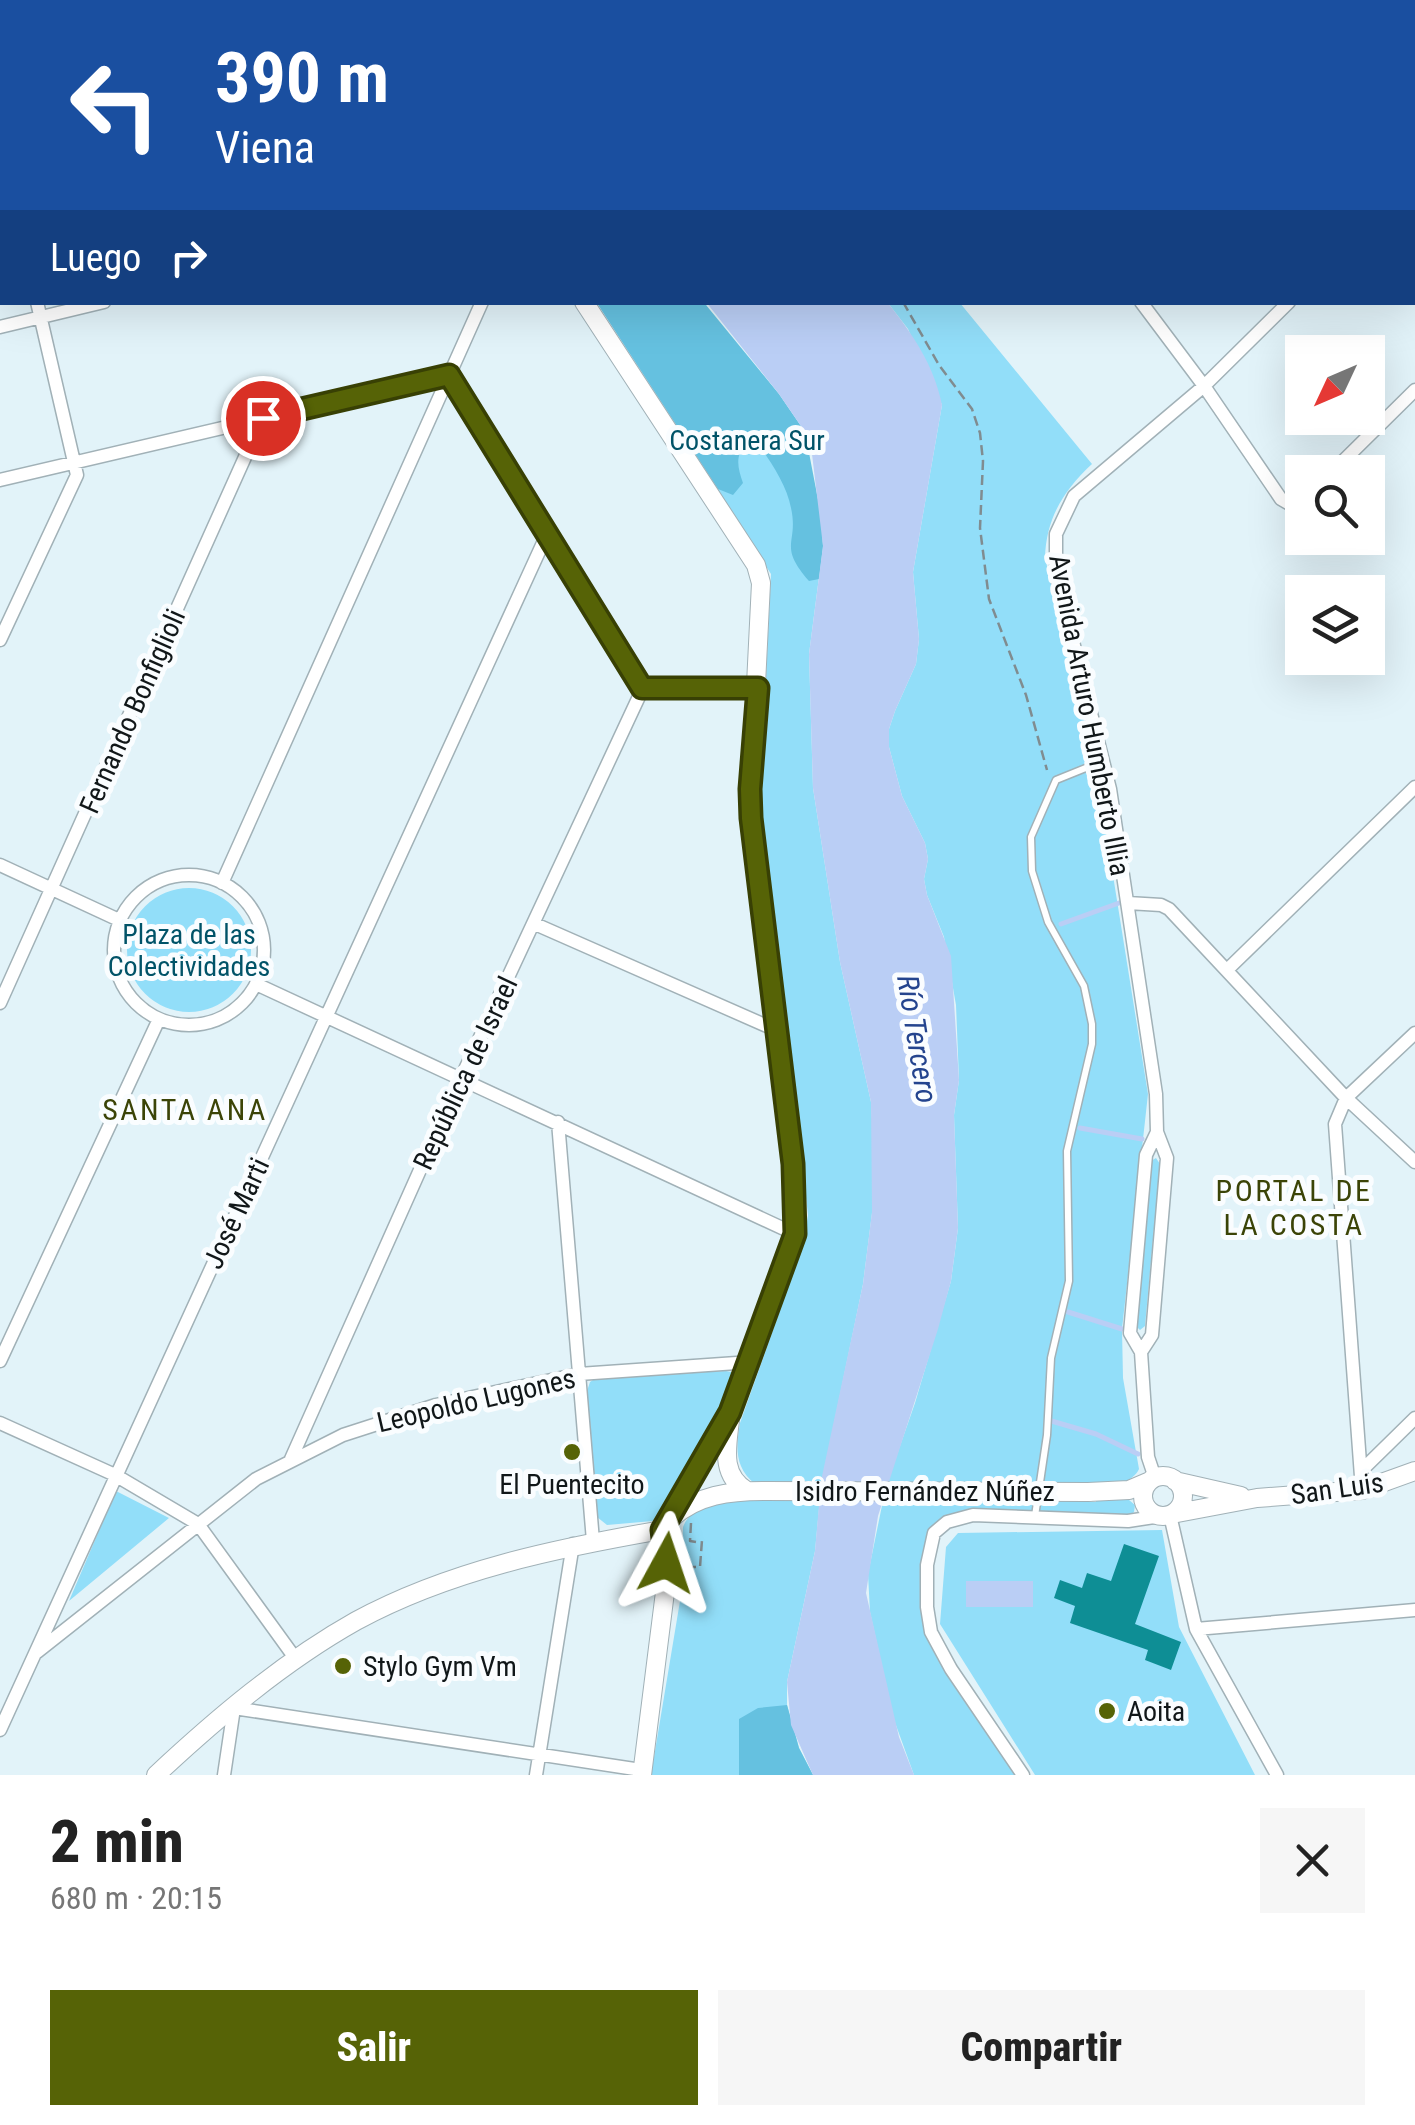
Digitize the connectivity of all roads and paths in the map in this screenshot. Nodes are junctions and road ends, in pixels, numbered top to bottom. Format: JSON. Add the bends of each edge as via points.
{"nodes":[{"id":1,"x":37,"y":305,"type":"edge"},
{"id":2,"x":91,"y":305,"type":"edge"},
{"id":3,"x":481,"y":305,"type":"edge"},
{"id":4,"x":586,"y":305,"type":"edge"},
{"id":5,"x":905,"y":305,"type":"edge"},
{"id":6,"x":1143,"y":305,"type":"edge"},
{"id":7,"x":1286,"y":305,"type":"edge"},
{"id":8,"x":40,"y":317,"type":"junction"},
{"id":9,"x":0,"y":326,"type":"edge"},
{"id":10,"x":449,"y":375,"type":"junction"},
{"id":11,"x":1204,"y":386,"type":"junction"},
{"id":12,"x":1415,"y":390,"type":"edge"},
{"id":13,"x":263,"y":418,"type":"junction"},
{"id":14,"x":1349,"y":455,"type":"edge"},
{"id":15,"x":74,"y":462,"type":"junction"},
{"id":16,"x":0,"y":480,"type":"edge"},
{"id":17,"x":1285,"y":500,"type":"edge"},
{"id":18,"x":548,"y":532,"type":"junction"},
{"id":19,"x":0,"y":640,"type":"edge"},
{"id":20,"x":642,"y":688,"type":"junction"},
{"id":21,"x":758,"y":688,"type":"junction"},
{"id":22,"x":1104,"y":760,"type":"junction"},
{"id":23,"x":1051,"y":786,"type":"junction"},
{"id":24,"x":1415,"y":787,"type":"edge"},
{"id":25,"x":0,"y":866,"type":"edge"},
{"id":26,"x":222,"y":883,"type":"junction"},
{"id":27,"x":53,"y":889,"type":"junction"},
{"id":28,"x":1128,"y":904,"type":"junction"},
{"id":29,"x":119,"y":920,"type":"junction"},
{"id":30,"x":535,"y":924,"type":"junction"},
{"id":31,"x":1228,"y":970,"type":"junction"},
{"id":32,"x":256,"y":984,"type":"junction"},
{"id":33,"x":0,"y":1003,"type":"edge"},
{"id":34,"x":327,"y":1016,"type":"junction"},
{"id":35,"x":159,"y":1020,"type":"junction"},
{"id":36,"x":776,"y":1030,"type":"junction"},
{"id":37,"x":1415,"y":1033,"type":"edge"},
{"id":38,"x":461,"y":1078,"type":"junction"},
{"id":39,"x":1346,"y":1098,"type":"junction"},
{"id":40,"x":558,"y":1122,"type":"junction"},
{"id":41,"x":1158,"y":1132,"type":"junction"},
{"id":42,"x":1415,"y":1162,"type":"edge"},
{"id":43,"x":795,"y":1234,"type":"junction"},
{"id":44,"x":1141,"y":1352,"type":"junction"},
{"id":45,"x":0,"y":1362,"type":"edge"},
{"id":46,"x":751,"y":1362,"type":"junction"},
{"id":47,"x":580,"y":1374,"type":"junction"},
{"id":48,"x":730,"y":1412,"type":"junction"},
{"id":49,"x":1415,"y":1418,"type":"edge"},
{"id":50,"x":0,"y":1424,"type":"edge"},
{"id":51,"x":291,"y":1459,"type":"junction"},
{"id":52,"x":1415,"y":1471,"type":"edge"},
{"id":53,"x":114,"y":1476,"type":"junction"},
{"id":54,"x":1153,"y":1479,"type":"junction"},
{"id":55,"x":1174,"y":1481,"type":"junction"},
{"id":56,"x":1361,"y":1481,"type":"junction"},
{"id":57,"x":755,"y":1491,"type":"junction"},
{"id":58,"x":1117,"y":1492,"type":"junction"},
{"id":59,"x":1257,"y":1498,"type":"junction"},
{"id":60,"x":1163,"y":1513,"type":"junction"},
{"id":61,"x":1035,"y":1517,"type":"junction"},
{"id":62,"x":693,"y":1523,"type":"dead end"},
{"id":63,"x":198,"y":1524,"type":"junction"},
{"id":64,"x":662,"y":1530,"type":"junction"},
{"id":65,"x":685,"y":1531,"type":"dead end"},
{"id":66,"x":691,"y":1532,"type":"junction"},
{"id":67,"x":594,"y":1540,"type":"junction"},
{"id":68,"x":573,"y":1544,"type":"junction"},
{"id":69,"x":686,"y":1567,"type":"dead end"},
{"id":70,"x":1415,"y":1610,"type":"edge"},
{"id":71,"x":1196,"y":1629,"type":"junction"},
{"id":72,"x":34,"y":1654,"type":"junction"},
{"id":73,"x":295,"y":1658,"type":"junction"},
{"id":74,"x":234,"y":1708,"type":"junction"},
{"id":75,"x":0,"y":1730,"type":"edge"},
{"id":76,"x":539,"y":1754,"type":"junction"},
{"id":77,"x":642,"y":1772,"type":"edge"},
{"id":78,"x":159,"y":1775,"type":"edge"},
{"id":79,"x":224,"y":1775,"type":"edge"},
{"id":80,"x":536,"y":1775,"type":"edge"},
{"id":81,"x":1022,"y":1775,"type":"edge"},
{"id":82,"x":1277,"y":1775,"type":"edge"}],
"edges":[{"from":1,"to":8,"type":"street"},
{"from":2,"to":8,"type":"street"},
{"from":3,"to":10,"type":"street"},
{"from":4,"to":21,"type":"main road","via":[[756,565],[762,584]]},
{"from":5,"to":23,"type":"path","via":[[972,409],[980,433],[980,528],[989,598]]},
{"from":6,"to":11,"type":"street"},
{"from":7,"to":11,"type":"street"},
{"from":8,"to":9,"type":"street"},
{"from":8,"to":15,"type":"street"},
{"from":10,"to":13,"type":"street"},
{"from":10,"to":18,"type":"street"},
{"from":10,"to":26,"type":"street"},
{"from":11,"to":17,"type":"street"},
{"from":11,"to":22,"type":"street","name":"Avenida Arturo Humberto Illia","via":[[1084,484],[1061,519],[1054,561]]},
{"from":12,"to":14,"type":"street"},
{"from":13,"to":15,"type":"street"},
{"from":13,"to":27,"type":"street","name":"Fernando Bonfiglioli"},
{"from":15,"to":16,"type":"street"},
{"from":15,"to":19,"type":"street","via":[[76,474]]},
{"from":18,"to":20,"type":"street"},
{"from":18,"to":34,"type":"street","name":"José Marti"},
{"from":20,"to":21,"type":"street"},
{"from":20,"to":30,"type":"street","name":"República de Israel"},
{"from":21,"to":36,"type":"main road","via":[[750,806]]},
{"from":22,"to":23,"type":"lane","via":[[1061,775]]},
{"from":22,"to":28,"type":"street","name":"Avenida Arturo Humberto Illia"},
{"from":23,"to":61,"type":"lane","via":[[1030,837],[1032,871],[1048,922],[1084,986],[1092,1044],[1068,1151],[1069,1281],[1051,1358]]},
{"from":24,"to":31,"type":"street"},
{"from":25,"to":27,"type":"street"},
{"from":26,"to":29,"type":"street","via":[[197,876],[160,881]]},
{"from":26,"to":32,"type":"street","via":[[245,900],[262,932]]},
{"from":27,"to":29,"type":"street"},
{"from":27,"to":33,"type":"street","name":"Fernando Bonfiglioli"},
{"from":28,"to":31,"type":"street","via":[[1169,908]]},
{"from":28,"to":41,"type":"street","name":"Avenida Arturo Humberto Illia"},
{"from":29,"to":35,"type":"street","via":[[118,978],[142,1010]]},
{"from":30,"to":36,"type":"street"},
{"from":30,"to":38,"type":"street","name":"República de Israel"},
{"from":31,"to":39,"type":"street"},
{"from":32,"to":34,"type":"street"},
{"from":32,"to":35,"type":"street","via":[[222,1018],[190,1026]]},
{"from":34,"to":38,"type":"street"},
{"from":34,"to":53,"type":"street","name":"José Marti"},
{"from":35,"to":45,"type":"street"},
{"from":36,"to":43,"type":"main road"},
{"from":37,"to":39,"type":"street"},
{"from":38,"to":40,"type":"street"},
{"from":38,"to":51,"type":"street","name":"República de Israel"},
{"from":39,"to":42,"type":"street"},
{"from":39,"to":56,"type":"street","via":[[1336,1124]]},
{"from":40,"to":43,"type":"street"},
{"from":40,"to":47,"type":"street"},
{"from":41,"to":44,"type":"street","name":"Avenida Arturo Humberto Illia","via":[[1167,1158],[1152,1335]]},
{"from":41,"to":44,"type":"street","name":"Avenida Arturo Humberto Illia","via":[[1146,1155],[1130,1332]]},
{"from":43,"to":46,"type":"main road"},
{"from":44,"to":54,"type":"street","name":"Avenida Arturo Humberto Illia"},
{"from":46,"to":47,"type":"street","name":"Leopoldo Lugones"},
{"from":46,"to":48,"type":"main road"},
{"from":47,"to":51,"type":"street","name":"Leopoldo Lugones","via":[[436,1404]]},
{"from":47,"to":67,"type":"street"},
{"from":48,"to":57,"type":"main road","via":[[728,1468],[734,1480]]},
{"from":48,"to":64,"type":"main road"},
{"from":49,"to":56,"type":"street"},
{"from":50,"to":53,"type":"street"},
{"from":51,"to":63,"type":"street","name":"Leopoldo Lugones"},
{"from":52,"to":56,"type":"main road","name":"San Luis"},
{"from":53,"to":63,"type":"street"},
{"from":53,"to":72,"type":"street","name":"José Marti"},
{"from":54,"to":55,"type":"main road"},
{"from":54,"to":58,"type":"main road"},
{"from":54,"to":60,"type":"main road","via":[[1143,1493]]},
{"from":55,"to":59,"type":"main road","name":"San Luis"},
{"from":55,"to":60,"type":"main road","via":[[1180,1506]]},
{"from":56,"to":59,"type":"main road","name":"San Luis"},
{"from":57,"to":58,"type":"main road","name":"Isidro Fernández Núñez","bridge":true},
{"from":57,"to":64,"type":"main road","name":"Isidro Fernández Núñez","via":[[696,1502]]},
{"from":58,"to":60,"type":"main road"},
{"from":59,"to":60,"type":"main road","name":"San Luis"},
{"from":60,"to":61,"type":"street","via":[[1128,1521]]},
{"from":60,"to":71,"type":"street"},
{"from":61,"to":81,"type":"street","via":[[955,1518],[934,1533],[927,1565],[936,1644]]},
{"from":62,"to":66,"type":"path"},
{"from":63,"to":72,"type":"street","name":"Leopoldo Lugones"},
{"from":63,"to":73,"type":"street"},
{"from":64,"to":67,"type":"main road"},
{"from":64,"to":77,"type":"main road","via":[[666,1584]]},
{"from":65,"to":66,"type":"path"},
{"from":66,"to":69,"type":"path","via":[[690,1541],[699,1541],[700,1567]]},
{"from":67,"to":68,"type":"main road"},
{"from":68,"to":73,"type":"main road","via":[[419,1592]]},
{"from":68,"to":76,"type":"street"},
{"from":70,"to":71,"type":"street"},
{"from":71,"to":82,"type":"street"},
{"from":72,"to":75,"type":"street","name":"José Marti"},
{"from":73,"to":74,"type":"main road"},
{"from":74,"to":76,"type":"street"},
{"from":74,"to":78,"type":"main road"},
{"from":74,"to":79,"type":"street"},
{"from":76,"to":77,"type":"street"},
{"from":76,"to":80,"type":"street"}]}
